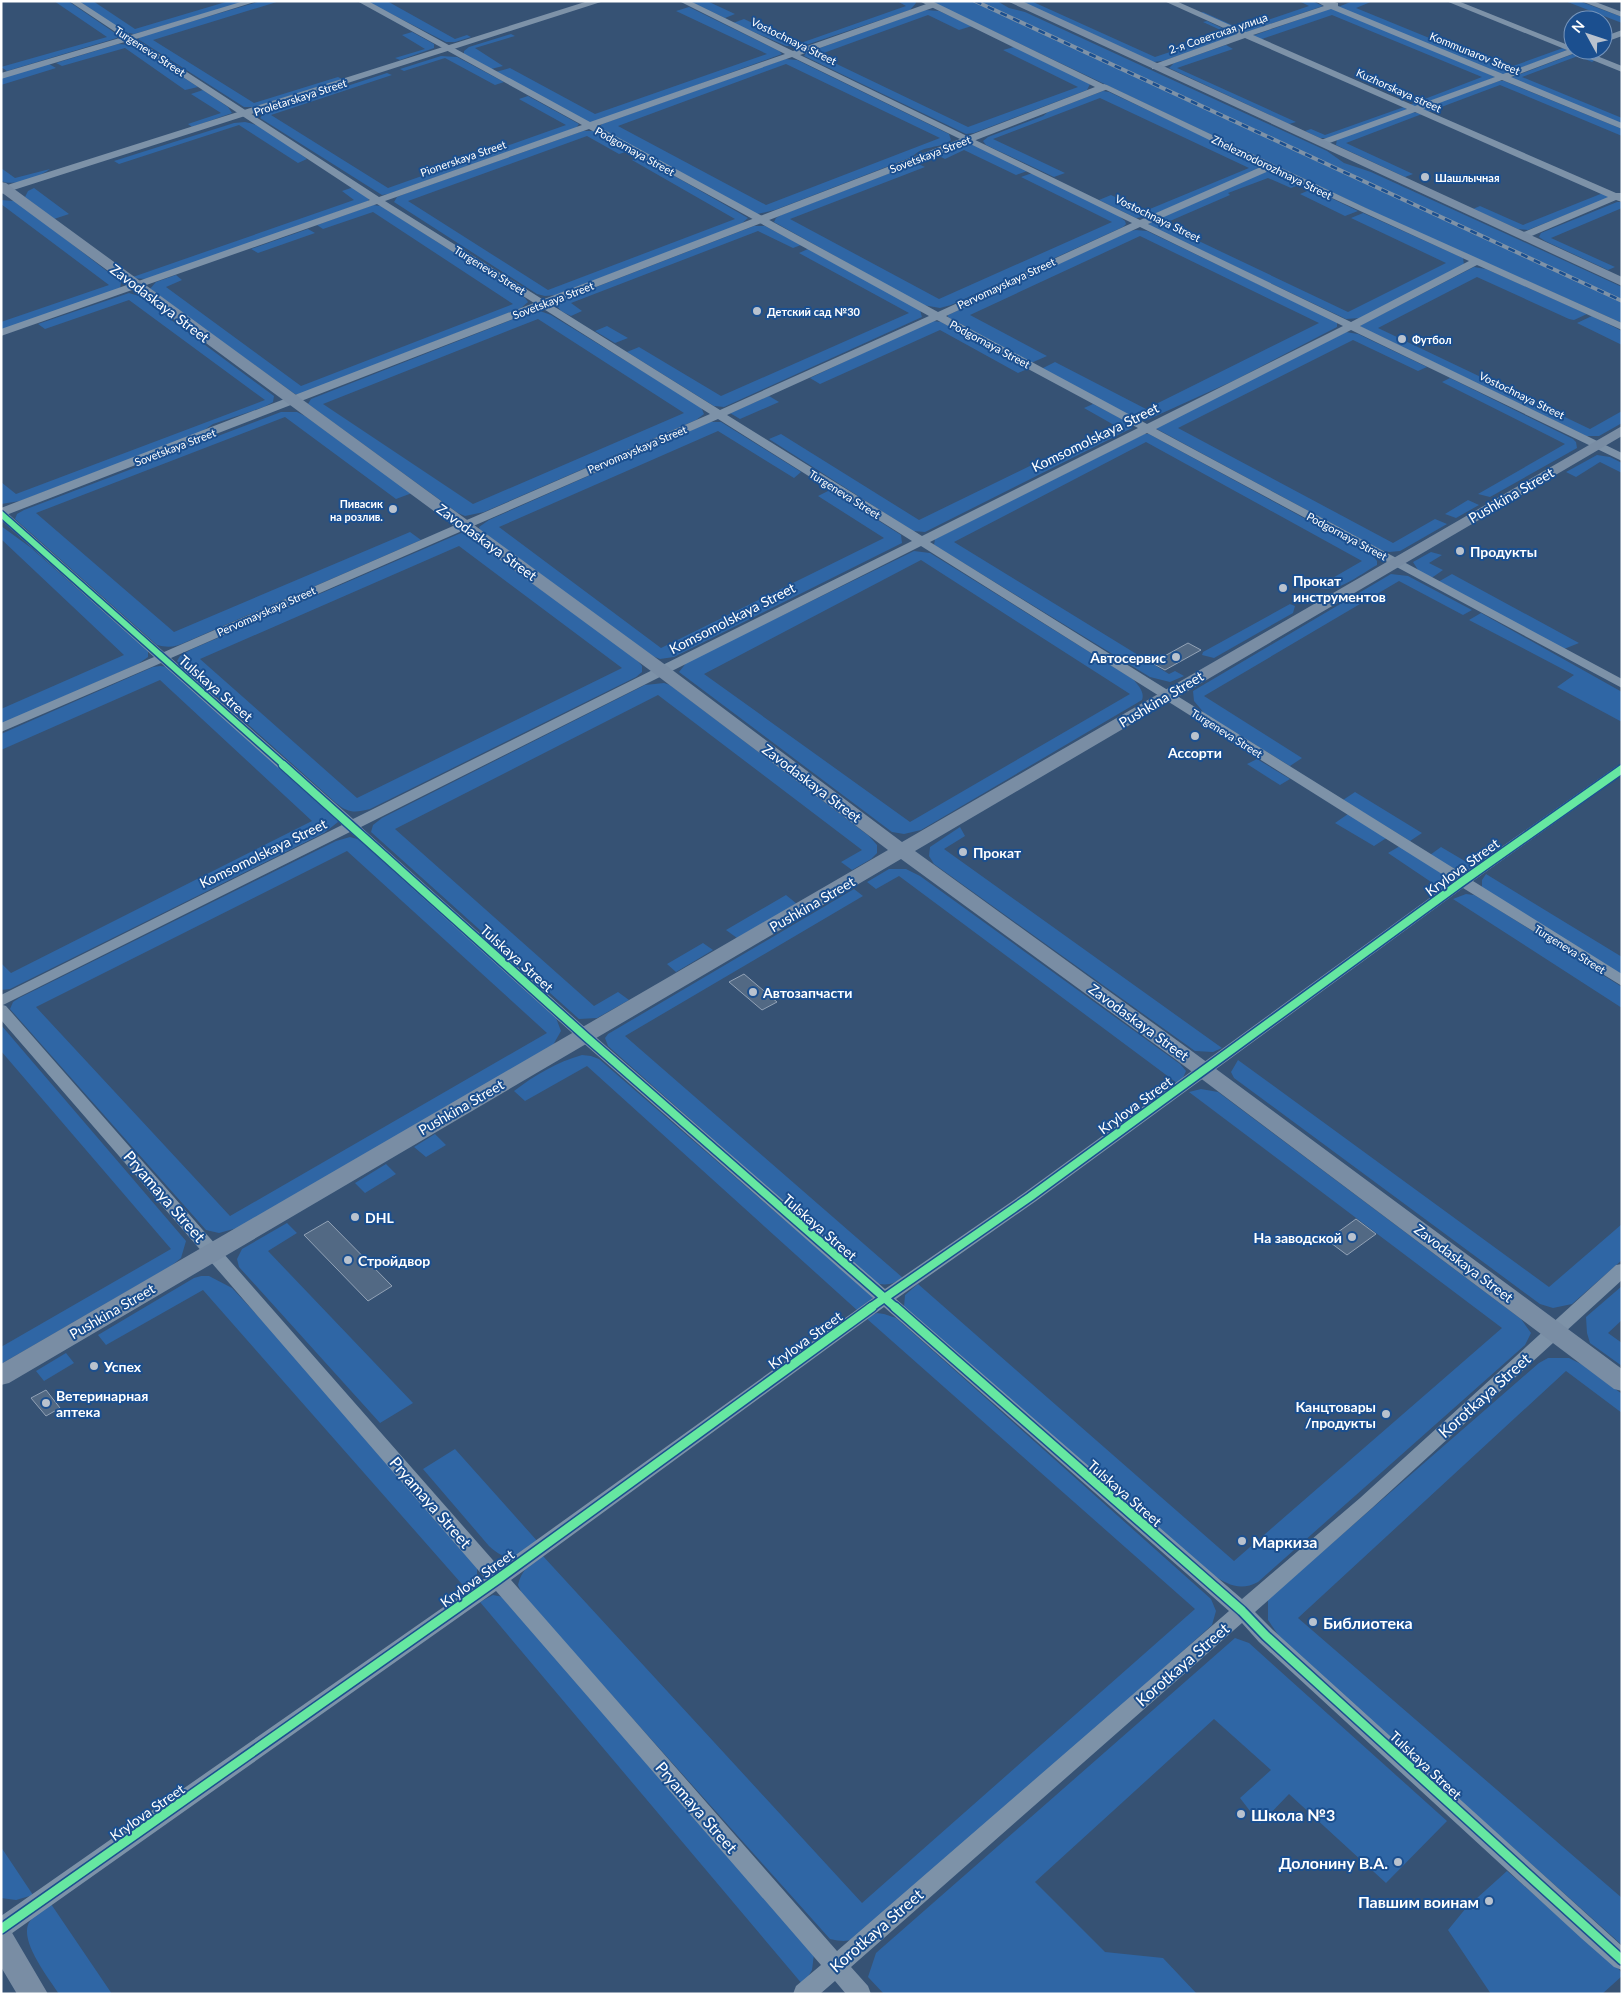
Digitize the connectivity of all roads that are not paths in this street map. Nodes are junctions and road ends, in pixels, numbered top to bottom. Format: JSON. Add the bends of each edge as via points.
{"nodes":[{"id":1,"x":73,"y":1,"type":"edge"},
{"id":2,"x":254,"y":1,"type":"edge"},
{"id":3,"x":361,"y":1,"type":"edge"},
{"id":4,"x":599,"y":1,"type":"edge"},
{"id":5,"x":682,"y":1,"type":"edge"},
{"id":6,"x":1012,"y":1,"type":"edge"},
{"id":7,"x":1168,"y":1,"type":"edge"},
{"id":8,"x":1319,"y":1,"type":"edge"},
{"id":9,"x":1346,"y":1,"type":"edge"},
{"id":10,"x":1450,"y":1,"type":"edge"},
{"id":11,"x":1585,"y":1,"type":"edge"},
{"id":12,"x":928,"y":3,"type":"edge"},
{"id":13,"x":1331,"y":6,"type":"junction"},
{"id":14,"x":1622,"y":15,"type":"edge"},
{"id":15,"x":1244,"y":35,"type":"junction"},
{"id":16,"x":129,"y":38,"type":"junction"},
{"id":17,"x":1563,"y":45,"type":"edge"},
{"id":18,"x":449,"y":49,"type":"junction"},
{"id":19,"x":793,"y":54,"type":"junction"},
{"id":20,"x":1563,"y":54,"type":"edge"},
{"id":21,"x":1600,"y":60,"type":"edge"},
{"id":22,"x":1155,"y":67,"type":"junction"},
{"id":23,"x":1622,"y":69,"type":"edge"},
{"id":24,"x":1,"y":76,"type":"edge"},
{"id":25,"x":1503,"y":77,"type":"junction"},
{"id":26,"x":1104,"y":87,"type":"junction"},
{"id":27,"x":1415,"y":109,"type":"junction"},
{"id":28,"x":247,"y":114,"type":"junction"},
{"id":29,"x":589,"y":126,"type":"junction"},
{"id":30,"x":1622,"y":126,"type":"edge"},
{"id":31,"x":968,"y":140,"type":"junction"},
{"id":32,"x":1321,"y":144,"type":"junction"},
{"id":33,"x":1271,"y":166,"type":"junction"},
{"id":34,"x":3,"y":189,"type":"edge"},
{"id":35,"x":1620,"y":197,"type":"edge"},
{"id":36,"x":379,"y":200,"type":"junction"},
{"id":37,"x":760,"y":220,"type":"junction"},
{"id":38,"x":1139,"y":222,"type":"junction"},
{"id":39,"x":1523,"y":236,"type":"junction"},
{"id":40,"x":1477,"y":261,"type":"junction"},
{"id":41,"x":1622,"y":282,"type":"edge"},
{"id":42,"x":136,"y":286,"type":"junction"},
{"id":43,"x":544,"y":304,"type":"junction"},
{"id":44,"x":936,"y":315,"type":"junction"},
{"id":45,"x":1351,"y":326,"type":"junction"},
{"id":46,"x":1622,"y":327,"type":"edge"},
{"id":47,"x":1,"y":333,"type":"edge"},
{"id":48,"x":293,"y":401,"type":"junction"},
{"id":49,"x":718,"y":414,"type":"junction"},
{"id":50,"x":1145,"y":428,"type":"junction"},
{"id":51,"x":1622,"y":430,"type":"edge"},
{"id":52,"x":1596,"y":445,"type":"junction"},
{"id":53,"x":1622,"y":458,"type":"edge"},
{"id":54,"x":1,"y":514,"type":"edge"},
{"id":55,"x":463,"y":524,"type":"junction"},
{"id":56,"x":920,"y":541,"type":"junction"},
{"id":57,"x":1395,"y":562,"type":"junction"},
{"id":58,"x":162,"y":658,"type":"junction"},
{"id":59,"x":661,"y":670,"type":"junction"},
{"id":60,"x":1622,"y":684,"type":"edge"},
{"id":61,"x":1168,"y":696,"type":"junction"},
{"id":62,"x":1,"y":728,"type":"edge"},
{"id":63,"x":1622,"y":768,"type":"edge"},
{"id":64,"x":352,"y":826,"type":"junction"},
{"id":65,"x":903,"y":851,"type":"junction"},
{"id":66,"x":1463,"y":881,"type":"junction"},
{"id":67,"x":1622,"y":981,"type":"edge"},
{"id":68,"x":1,"y":1001,"type":"edge"},
{"id":69,"x":1,"y":1010,"type":"edge"},
{"id":70,"x":585,"y":1036,"type":"junction"},
{"id":71,"x":1204,"y":1070,"type":"junction"},
{"id":72,"x":213,"y":1251,"type":"junction"},
{"id":73,"x":1622,"y":1270,"type":"edge"},
{"id":74,"x":883,"y":1299,"type":"junction"},
{"id":75,"x":1555,"y":1332,"type":"junction"},
{"id":76,"x":1,"y":1376,"type":"edge"},
{"id":77,"x":1622,"y":1382,"type":"edge"},
{"id":78,"x":498,"y":1579,"type":"junction"},
{"id":79,"x":1242,"y":1611,"type":"junction"},
{"id":80,"x":1,"y":1929,"type":"edge"},
{"id":81,"x":1,"y":1941,"type":"edge"},
{"id":82,"x":1622,"y":1960,"type":"edge"},
{"id":83,"x":835,"y":1966,"type":"junction"},
{"id":84,"x":34,"y":1994,"type":"edge"},
{"id":85,"x":804,"y":1994,"type":"edge"},
{"id":86,"x":860,"y":1994,"type":"edge"}],
"edges":[{"from":1,"to":16,"type":"street","name":"Turgeneva Street"},
{"from":2,"to":16,"type":"street"},
{"from":3,"to":18,"type":"street","name":"Podgornaya Street"},
{"from":4,"to":18,"type":"street","name":"Proletarskaya Street"},
{"from":5,"to":19,"type":"street","name":"Vostochnaya Street"},
{"from":6,"to":22,"type":"main road"},
{"from":7,"to":15,"type":"street","name":"Kuzhorskaya street"},
{"from":8,"to":13,"type":"street","name":"Kommunarov Street"},
{"from":9,"to":13,"type":"street","name":"2-я Советская улица"},
{"from":10,"to":17,"type":"street"},
{"from":11,"to":14,"type":"street"},
{"from":12,"to":19,"type":"street","name":"Pionerskaya Street"},
{"from":12,"to":26,"type":"street","name":"Zheleznodorozhnaya Street"},
{"from":13,"to":15,"type":"street","name":"2-я Советская улица"},
{"from":13,"to":25,"type":"street","name":"Kommunarov Street"},
{"from":15,"to":22,"type":"street","name":"2-я Советская улица"},
{"from":15,"to":27,"type":"street","name":"Kuzhorskaya street"},
{"from":16,"to":24,"type":"street"},
{"from":16,"to":28,"type":"street","name":"Turgeneva Street"},
{"from":18,"to":28,"type":"street","name":"Proletarskaya Street"},
{"from":18,"to":29,"type":"street","name":"Podgornaya Street"},
{"from":19,"to":29,"type":"street","name":"Pionerskaya Street"},
{"from":19,"to":31,"type":"street","name":"Vostochnaya Street"},
{"from":20,"to":25,"type":"street"},
{"from":21,"to":23,"type":"street"},
{"from":22,"to":32,"type":"main road"},
{"from":25,"to":27,"type":"street"},
{"from":25,"to":30,"type":"street","name":"Kommunarov Street"},
{"from":26,"to":31,"type":"street","name":"Sovetskaya Street"},
{"from":26,"to":33,"type":"street","name":"Zheleznodorozhnaya Street"},
{"from":27,"to":32,"type":"street"},
{"from":27,"to":35,"type":"street","name":"Kuzhorskaya street"},
{"from":28,"to":34,"type":"street","name":"Proletarskaya Street"},
{"from":28,"to":36,"type":"street","name":"Turgeneva Street"},
{"from":29,"to":36,"type":"street","name":"Pionerskaya Street"},
{"from":29,"to":37,"type":"street","name":"Podgornaya Street"},
{"from":31,"to":37,"type":"street","name":"Sovetskaya Street"},
{"from":31,"to":38,"type":"street","name":"Vostochnaya Street"},
{"from":32,"to":39,"type":"main road"},
{"from":33,"to":38,"type":"street","name":"Pervomayskaya Street"},
{"from":33,"to":40,"type":"street","name":"Zheleznodorozhnaya Street"},
{"from":34,"to":42,"type":"main road","name":"Zavodaskaya Street"},
{"from":35,"to":39,"type":"street"},
{"from":36,"to":42,"type":"street","name":"Pionerskaya Street"},
{"from":36,"to":43,"type":"street","name":"Turgeneva Street"},
{"from":37,"to":43,"type":"street","name":"Sovetskaya Street"},
{"from":37,"to":44,"type":"street","name":"Podgornaya Street"},
{"from":38,"to":44,"type":"street","name":"Pervomayskaya Street"},
{"from":38,"to":45,"type":"street","name":"Vostochnaya Street"},
{"from":39,"to":41,"type":"main road"},
{"from":40,"to":45,"type":"street","name":"Komsomolskaya Street"},
{"from":40,"to":46,"type":"street","name":"Zheleznodorozhnaya Street"},
{"from":42,"to":47,"type":"street","name":"Pionerskaya Street"},
{"from":42,"to":48,"type":"main road","name":"Zavodaskaya Street"},
{"from":43,"to":48,"type":"street","name":"Sovetskaya Street"},
{"from":43,"to":49,"type":"street","name":"Turgeneva Street"},
{"from":44,"to":49,"type":"street","name":"Pervomayskaya Street"},
{"from":44,"to":50,"type":"street","name":"Podgornaya Street"},
{"from":45,"to":50,"type":"street","name":"Komsomolskaya Street"},
{"from":45,"to":52,"type":"street","name":"Vostochnaya Street"},
{"from":48,"to":54,"type":"street","name":"Sovetskaya Street"},
{"from":48,"to":55,"type":"main road","name":"Zavodaskaya Street"},
{"from":49,"to":55,"type":"street","name":"Pervomayskaya Street"},
{"from":49,"to":56,"type":"street","name":"Turgeneva Street"},
{"from":50,"to":56,"type":"street","name":"Komsomolskaya Street"},
{"from":50,"to":57,"type":"street","name":"Podgornaya Street"},
{"from":51,"to":52,"type":"main road","name":"Pushkina Street"},
{"from":52,"to":53,"type":"street","name":"Vostochnaya Street"},
{"from":52,"to":57,"type":"main road","name":"Pushkina Street"},
{"from":54,"to":58,"type":"street","name":"Tulskaya Street"},
{"from":55,"to":58,"type":"street","name":"Pervomayskaya Street"},
{"from":55,"to":59,"type":"main road","name":"Zavodaskaya Street"},
{"from":56,"to":59,"type":"street","name":"Komsomolskaya Street"},
{"from":56,"to":61,"type":"street","name":"Turgeneva Street"},
{"from":57,"to":60,"type":"street","name":"Podgornaya Street"},
{"from":57,"to":61,"type":"main road","name":"Pushkina Street"},
{"from":58,"to":62,"type":"street","name":"Pervomayskaya Street"},
{"from":58,"to":64,"type":"street","name":"Tulskaya Street"},
{"from":59,"to":64,"type":"street","name":"Komsomolskaya Street"},
{"from":59,"to":65,"type":"main road","name":"Zavodaskaya Street"},
{"from":61,"to":65,"type":"main road","name":"Pushkina Street"},
{"from":61,"to":66,"type":"street","name":"Turgeneva Street"},
{"from":63,"to":66,"type":"street","name":"Krylova Street"},
{"from":64,"to":68,"type":"street","name":"Komsomolskaya Street"},
{"from":64,"to":70,"type":"street","name":"Tulskaya Street"},
{"from":65,"to":70,"type":"main road","name":"Pushkina Street"},
{"from":65,"to":71,"type":"main road","name":"Zavodaskaya Street"},
{"from":66,"to":67,"type":"street","name":"Turgeneva Street"},
{"from":66,"to":71,"type":"street","name":"Krylova Street"},
{"from":69,"to":72,"type":"street","name":"Pryamaya Street"},
{"from":70,"to":72,"type":"main road","name":"Pushkina Street"},
{"from":70,"to":74,"type":"street","name":"Tulskaya Street"},
{"from":71,"to":74,"type":"street","name":"Krylova Street"},
{"from":71,"to":75,"type":"main road","name":"Zavodaskaya Street"},
{"from":72,"to":76,"type":"main road","name":"Pushkina Street"},
{"from":72,"to":78,"type":"street","name":"Pryamaya Street"},
{"from":73,"to":75,"type":"street","name":"Korotkaya Street"},
{"from":74,"to":78,"type":"street","name":"Krylova Street"},
{"from":74,"to":79,"type":"street","name":"Tulskaya Street"},
{"from":75,"to":77,"type":"main road","name":"Zavodaskaya Street"},
{"from":75,"to":79,"type":"street","name":"Korotkaya Street"},
{"from":78,"to":80,"type":"street","name":"Krylova Street"},
{"from":78,"to":83,"type":"street","name":"Pryamaya Street"},
{"from":79,"to":82,"type":"street","name":"Tulskaya Street"},
{"from":79,"to":83,"type":"street","name":"Korotkaya Street"},
{"from":81,"to":84,"type":"main road"},
{"from":83,"to":85,"type":"street","name":"Korotkaya Street"},
{"from":83,"to":86,"type":"street","name":"Pryamaya Street"}]}
